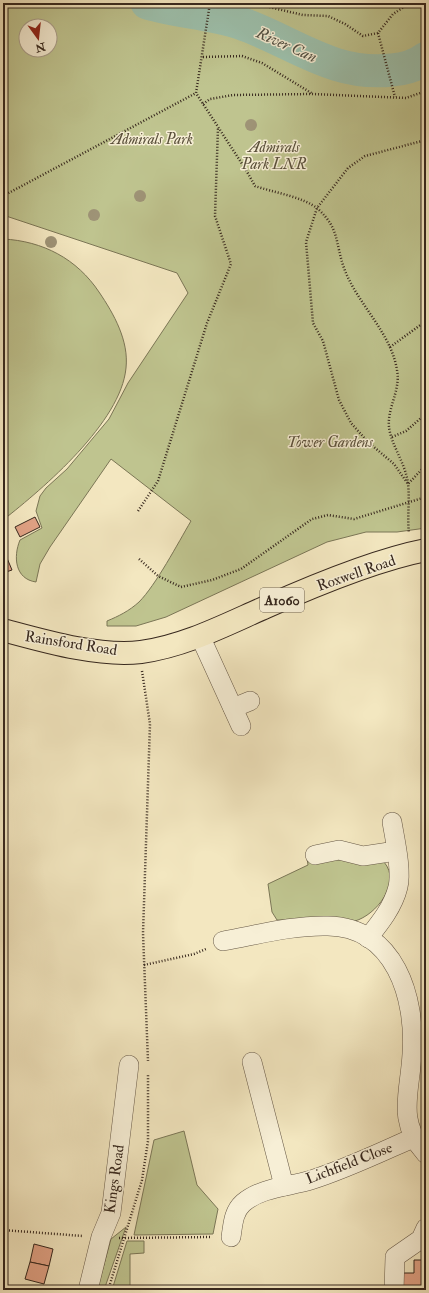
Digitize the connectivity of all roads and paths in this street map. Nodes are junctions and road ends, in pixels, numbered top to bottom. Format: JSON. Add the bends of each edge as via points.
{"nodes":[{"id":1,"x":210,"y":3,"type":"edge"},
{"id":2,"x":252,"y":3,"type":"edge"},
{"id":3,"x":410,"y":3,"type":"edge"},
{"id":4,"x":378,"y":33,"type":"junction"},
{"id":5,"x":203,"y":57,"type":"junction"},
{"id":6,"x":426,"y":91,"type":"edge"},
{"id":7,"x":196,"y":93,"type":"junction"},
{"id":8,"x":313,"y":94,"type":"junction"},
{"id":9,"x":395,"y":97,"type":"junction"},
{"id":10,"x":202,"y":104,"type":"junction"},
{"id":11,"x":218,"y":128,"type":"junction"},
{"id":12,"x":426,"y":140,"type":"edge"},
{"id":13,"x":3,"y":196,"type":"edge"},
{"id":14,"x":317,"y":208,"type":"junction"},
{"id":15,"x":426,"y":321,"type":"edge"},
{"id":16,"x":390,"y":347,"type":"junction"},
{"id":17,"x":426,"y":418,"type":"edge"},
{"id":18,"x":392,"y":436,"type":"junction"},
{"id":19,"x":426,"y":465,"type":"edge"},
{"id":20,"x":408,"y":484,"type":"junction"},
{"id":21,"x":426,"y":497,"type":"edge"},
{"id":22,"x":408,"y":502,"type":"junction"},
{"id":23,"x":138,"y":511,"type":"dead end"},
{"id":24,"x":420,"y":552,"type":"edge"},
{"id":25,"x":139,"y":559,"type":"dead end"},
{"id":26,"x":3,"y":630,"type":"edge"},
{"id":27,"x":200,"y":636,"type":"junction"},
{"id":28,"x":140,"y":652,"type":"junction"},
{"id":29,"x":241,"y":726,"type":"dead end"},
{"id":30,"x":392,"y":822,"type":"dead end"},
{"id":31,"x":396,"y":851,"type":"junction"},
{"id":32,"x":315,"y":855,"type":"dead end"},
{"id":33,"x":368,"y":938,"type":"junction"},
{"id":34,"x":223,"y":941,"type":"joint"},
{"id":35,"x":144,"y":965,"type":"junction"},
{"id":36,"x":252,"y":1062,"type":"dead end"},
{"id":37,"x":129,"y":1065,"type":"dead end"},
{"id":38,"x":412,"y":1138,"type":"junction"},
{"id":39,"x":426,"y":1154,"type":"edge"},
{"id":40,"x":284,"y":1186,"type":"junction"},
{"id":41,"x":426,"y":1228,"type":"edge"},
{"id":42,"x":3,"y":1230,"type":"edge"},
{"id":43,"x":102,"y":1237,"type":"junction"},
{"id":44,"x":231,"y":1237,"type":"joint"},
{"id":45,"x":126,"y":1238,"type":"junction"},
{"id":46,"x":88,"y":1290,"type":"edge"},
{"id":47,"x":108,"y":1290,"type":"edge"},
{"id":48,"x":394,"y":1290,"type":"edge"}],
"edges":[{"from":1,"to":5,"type":"path"},
{"from":2,"to":4,"type":"path","via":[[303,15],[328,16],[363,36]]},
{"from":3,"to":4,"type":"path","via":[[393,14]]},
{"from":4,"to":9,"type":"path"},
{"from":5,"to":7,"type":"path"},
{"from":5,"to":8,"type":"path","via":[[242,56],[262,63]]},
{"from":6,"to":9,"type":"path","via":[[406,98]]},
{"from":7,"to":10,"type":"path"},
{"from":7,"to":13,"type":"path"},
{"from":8,"to":9,"type":"path"},
{"from":8,"to":10,"type":"path","via":[[233,95],[210,99]]},
{"from":10,"to":11,"type":"path"},
{"from":11,"to":14,"type":"path","via":[[255,186]]},
{"from":11,"to":23,"type":"path","via":[[215,216],[231,264],[207,323],[158,481]]},
{"from":12,"to":14,"type":"path","via":[[365,156],[348,168]]},
{"from":14,"to":16,"type":"path","via":[[334,226],[344,268],[352,287]]},
{"from":14,"to":20,"type":"path","via":[[306,242],[313,323],[325,347],[339,400],[351,423],[368,442],[394,464]]},
{"from":15,"to":16,"type":"path"},
{"from":16,"to":18,"type":"path","via":[[397,370],[398,386],[389,426]]},
{"from":17,"to":18,"type":"path","via":[[421,418],[406,431]]},
{"from":18,"to":20,"type":"path"},
{"from":19,"to":20,"type":"path"},
{"from":20,"to":22,"type":"path"},
{"from":21,"to":22,"type":"path"},
{"from":22,"to":24,"type":"path","via":[[408,523]]},
{"from":22,"to":25,"type":"path","via":[[354,519],[328,515],[312,519],[242,569],[212,580],[181,587],[158,576]]},
{"from":24,"to":27,"type":"main road","name":"Roxwell Road","number":"A1060","via":[[363,569],[286,598]]},
{"from":26,"to":28,"type":"main road","name":"Rainsford Road","number":"A1060","via":[[47,642],[94,650]]},
{"from":27,"to":28,"type":"main road","name":"Roxwell Road","number":"A1060","via":[[172,646]]},
{"from":27,"to":29,"type":"street","via":[[242,704]]},
{"from":28,"to":35,"type":"path","via":[[150,724]]},
{"from":30,"to":31,"type":"street"},
{"from":31,"to":32,"type":"street","via":[[363,856],[339,850]]},
{"from":31,"to":33,"type":"street","via":[[398,887],[382,920]]},
{"from":33,"to":34,"type":"street","via":[[342,928],[328,926],[298,928]]},
{"from":33,"to":38,"type":"street","via":[[386,952],[396,967],[407,993],[412,1054],[406,1109]]},
{"from":34,"to":35,"type":"path","via":[[194,954]]},
{"from":35,"to":45,"type":"path","via":[[148,1141],[142,1180]]},
{"from":36,"to":40,"type":"street"},
{"from":37,"to":43,"type":"street","name":"Kings Road","via":[[112,1213]]},
{"from":38,"to":39,"type":"street"},
{"from":38,"to":40,"type":"street","name":"Lichfield Close","via":[[345,1168],[310,1181]]},
{"from":40,"to":44,"type":"street","name":"Lichfield Close","via":[[255,1195],[241,1204],[234,1215]]},
{"from":41,"to":48,"type":"street","via":[[421,1239],[395,1257]]},
{"from":42,"to":43,"type":"path"},
{"from":43,"to":45,"type":"path"},
{"from":43,"to":46,"type":"street","name":"Kings Road"},
{"from":44,"to":45,"type":"path"},
{"from":45,"to":47,"type":"path"}]}
